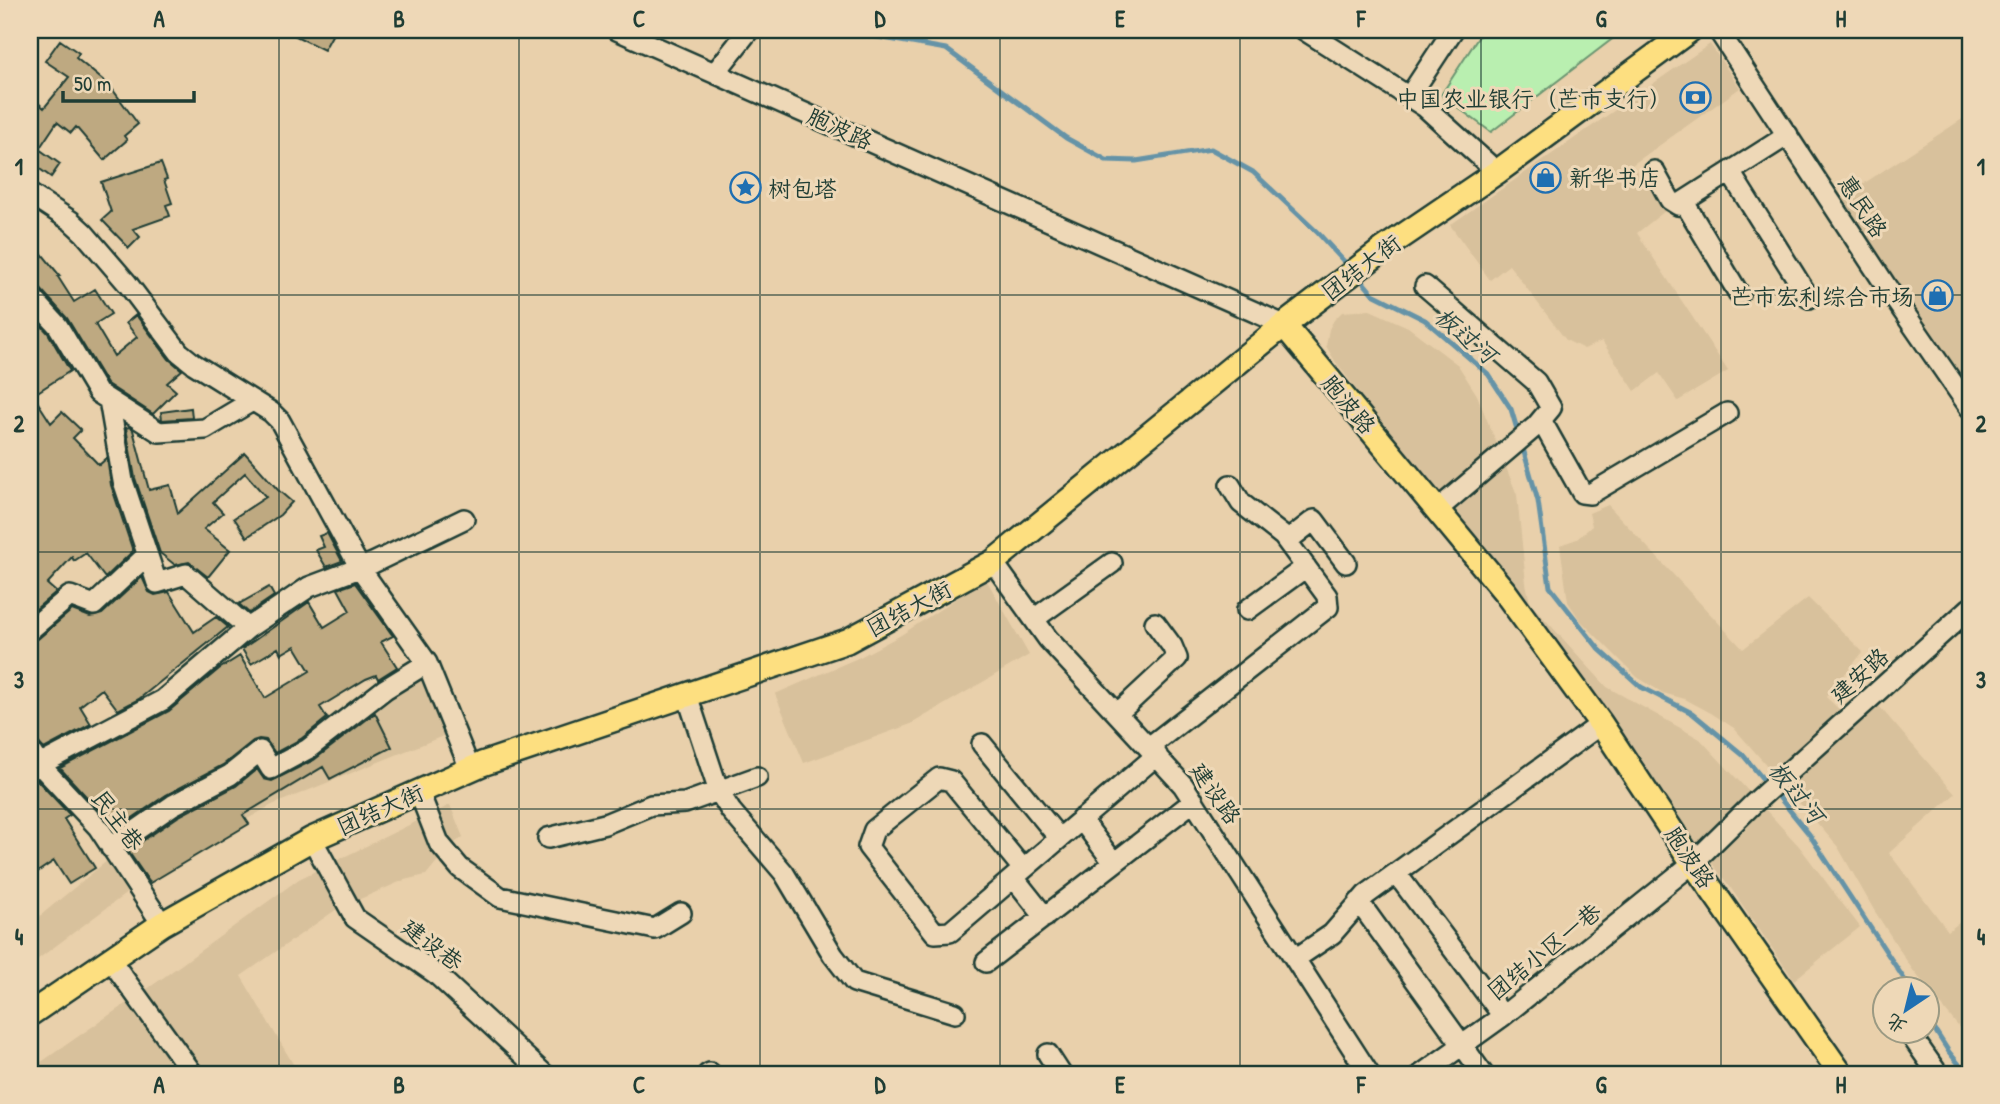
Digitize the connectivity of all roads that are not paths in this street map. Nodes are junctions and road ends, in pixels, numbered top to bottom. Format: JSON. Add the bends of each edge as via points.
{"nodes":[{"id":1,"x":617,"y":30,"type":"edge"},
{"id":2,"x":1304,"y":30,"type":"edge"},
{"id":3,"x":1453,"y":30,"type":"edge"},
{"id":4,"x":1690,"y":30,"type":"edge"},
{"id":5,"x":1718,"y":30,"type":"edge"},
{"id":6,"x":747,"y":33,"type":"edge"},
{"id":7,"x":715,"y":73,"type":"junction"},
{"id":8,"x":1409,"y":97,"type":"junction"},
{"id":9,"x":1788,"y":135,"type":"junction"},
{"id":10,"x":1654,"y":171,"type":"dead end"},
{"id":11,"x":1497,"y":172,"type":"junction"},
{"id":12,"x":1730,"y":172,"type":"junction"},
{"id":13,"x":30,"y":194,"type":"edge"},
{"id":14,"x":1684,"y":202,"type":"junction"},
{"id":15,"x":1425,"y":286,"type":"dead end"},
{"id":16,"x":1739,"y":294,"type":"dead end"},
{"id":17,"x":30,"y":295,"type":"edge"},
{"id":18,"x":1809,"y":298,"type":"dead end"},
{"id":19,"x":1284,"y":325,"type":"junction"},
{"id":20,"x":109,"y":400,"type":"junction"},
{"id":21,"x":253,"y":401,"type":"junction"},
{"id":22,"x":1970,"y":408,"type":"edge"},
{"id":23,"x":1727,"y":413,"type":"dead end"},
{"id":24,"x":1538,"y":423,"type":"junction"},
{"id":25,"x":1230,"y":485,"type":"dead end"},
{"id":26,"x":1437,"y":510,"type":"junction"},
{"id":27,"x":464,"y":519,"type":"dead end"},
{"id":28,"x":1287,"y":541,"type":"junction"},
{"id":29,"x":147,"y":555,"type":"junction"},
{"id":30,"x":993,"y":562,"type":"junction"},
{"id":31,"x":1112,"y":563,"type":"dead end"},
{"id":32,"x":1346,"y":563,"type":"dead end"},
{"id":33,"x":1306,"y":566,"type":"junction"},
{"id":34,"x":360,"y":568,"type":"junction"},
{"id":35,"x":1970,"y":608,"type":"edge"},
{"id":36,"x":1247,"y":610,"type":"dead end"},
{"id":37,"x":1034,"y":619,"type":"junction"},
{"id":38,"x":1155,"y":623,"type":"dead end"},
{"id":39,"x":248,"y":628,"type":"junction"},
{"id":40,"x":30,"y":630,"type":"edge"},
{"id":41,"x":427,"y":663,"type":"junction"},
{"id":42,"x":687,"y":695,"type":"junction"},
{"id":43,"x":1118,"y":713,"type":"junction"},
{"id":44,"x":1601,"y":724,"type":"junction"},
{"id":45,"x":982,"y":744,"type":"dead end"},
{"id":46,"x":1153,"y":751,"type":"junction"},
{"id":47,"x":33,"y":762,"type":"edge"},
{"id":48,"x":470,"y":769,"type":"junction"},
{"id":49,"x":757,"y":777,"type":"dead end"},
{"id":50,"x":419,"y":792,"type":"junction"},
{"id":51,"x":719,"y":792,"type":"junction"},
{"id":52,"x":1194,"y":801,"type":"junction"},
{"id":53,"x":1082,"y":819,"type":"junction"},
{"id":54,"x":548,"y":838,"type":"dead end"},
{"id":55,"x":1059,"y":838,"type":"junction"},
{"id":56,"x":312,"y":839,"type":"junction"},
{"id":57,"x":111,"y":848,"type":"junction"},
{"id":58,"x":1114,"y":863,"type":"junction"},
{"id":59,"x":1693,"y":863,"type":"junction"},
{"id":60,"x":1018,"y":873,"type":"junction"},
{"id":61,"x":1395,"y":873,"type":"junction"},
{"id":62,"x":1359,"y":902,"type":"junction"},
{"id":63,"x":681,"y":913,"type":"dead end"},
{"id":64,"x":1045,"y":917,"type":"junction"},
{"id":65,"x":162,"y":924,"type":"junction"},
{"id":66,"x":110,"y":959,"type":"junction"},
{"id":67,"x":1295,"y":959,"type":"junction"},
{"id":68,"x":986,"y":961,"type":"dead end"},
{"id":69,"x":954,"y":1013,"type":"dead end"},
{"id":70,"x":30,"y":1014,"type":"edge"},
{"id":71,"x":1503,"y":1016,"type":"junction"},
{"id":72,"x":1917,"y":1044,"type":"edge"},
{"id":73,"x":1461,"y":1046,"type":"junction"},
{"id":74,"x":1048,"y":1054,"type":"dead end"},
{"id":75,"x":192,"y":1074,"type":"edge"},
{"id":76,"x":544,"y":1074,"type":"edge"},
{"id":77,"x":1061,"y":1074,"type":"edge"},
{"id":78,"x":1369,"y":1074,"type":"edge"},
{"id":79,"x":1422,"y":1074,"type":"edge"},
{"id":80,"x":1483,"y":1074,"type":"edge"},
{"id":81,"x":1841,"y":1074,"type":"edge"},
{"id":82,"x":1938,"y":1074,"type":"edge"}],
"edges":[{"from":1,"to":7,"type":"street","name":"胞波路"},
{"from":2,"to":8,"type":"street"},
{"from":3,"to":8,"type":"street"},
{"from":4,"to":11,"type":"main road","name":"团结大街"},
{"from":5,"to":9,"type":"street","name":"惠民路"},
{"from":6,"to":7,"type":"street"},
{"from":7,"to":19,"type":"street","name":"胞波路"},
{"from":8,"to":11,"type":"street"},
{"from":9,"to":12,"type":"street"},
{"from":9,"to":22,"type":"street","name":"惠民路"},
{"from":10,"to":14,"type":"street","via":[[1670,200],[1678,205]]},
{"from":11,"to":19,"type":"main road","name":"团结大街","via":[[1385,248]]},
{"from":12,"to":14,"type":"street"},
{"from":12,"to":18,"type":"street"},
{"from":13,"to":21,"type":"street","via":[[84,233],[179,352]]},
{"from":14,"to":16,"type":"street"},
{"from":15,"to":24,"type":"street","via":[[1536,382],[1551,408]]},
{"from":17,"to":20,"type":"street","via":[[58,326],[98,393]]},
{"from":19,"to":26,"type":"main road","name":"胞波路"},
{"from":19,"to":30,"type":"main road","name":"团结大街"},
{"from":20,"to":21,"type":"street","via":[[159,432],[205,429]]},
{"from":20,"to":29,"type":"street","via":[[123,481]]},
{"from":21,"to":34,"type":"street","via":[[280,421]]},
{"from":23,"to":24,"type":"street","via":[[1590,495],[1582,493]]},
{"from":24,"to":26,"type":"street"},
{"from":25,"to":28,"type":"street","via":[[1241,503]]},
{"from":26,"to":44,"type":"main road","name":"胞波路","via":[[1505,592]]},
{"from":27,"to":34,"type":"street"},
{"from":28,"to":32,"type":"street","via":[[1314,520]]},
{"from":28,"to":33,"type":"street"},
{"from":29,"to":39,"type":"street","via":[[157,583],[186,574]]},
{"from":29,"to":40,"type":"street","via":[[94,605],[70,596]]},
{"from":30,"to":37,"type":"street","name":"建设路"},
{"from":30,"to":42,"type":"main road","name":"团结大街","via":[[847,641]]},
{"from":31,"to":37,"type":"street"},
{"from":33,"to":36,"type":"street"},
{"from":33,"to":46,"type":"street","via":[[1327,596],[1328,607]]},
{"from":34,"to":39,"type":"street","via":[[309,587]]},
{"from":34,"to":41,"type":"street"},
{"from":35,"to":59,"type":"street","name":"建安路"},
{"from":37,"to":43,"type":"street","name":"建设路"},
{"from":38,"to":43,"type":"street","via":[[1177,658]]},
{"from":39,"to":47,"type":"street","via":[[163,700]]},
{"from":41,"to":48,"type":"street"},
{"from":41,"to":57,"type":"street","via":[[385,689],[308,749],[271,769],[260,751],[230,775],[173,805]]},
{"from":42,"to":48,"type":"main road","name":"团结大街"},
{"from":42,"to":51,"type":"street"},
{"from":43,"to":46,"type":"street","name":"建设路"},
{"from":44,"to":59,"type":"main road","name":"胞波路"},
{"from":44,"to":61,"type":"street"},
{"from":45,"to":55,"type":"street"},
{"from":46,"to":52,"type":"street","name":"建设路"},
{"from":46,"to":53,"type":"street"},
{"from":47,"to":57,"type":"street","name":"民主巷","via":[[98,827]]},
{"from":48,"to":50,"type":"main road","name":"团结大街"},
{"from":49,"to":51,"type":"street"},
{"from":50,"to":56,"type":"main road","name":"团结大街"},
{"from":50,"to":63,"type":"street","via":[[439,843],[460,868],[499,897],[655,929]]},
{"from":51,"to":54,"type":"street","via":[[685,803],[651,804],[605,824]]},
{"from":51,"to":69,"type":"street","via":[[784,873],[833,956],[854,982]]},
{"from":52,"to":58,"type":"street"},
{"from":52,"to":67,"type":"street","name":"建设路"},
{"from":53,"to":55,"type":"street"},
{"from":53,"to":58,"type":"street"},
{"from":55,"to":60,"type":"street"},
{"from":56,"to":65,"type":"main road","name":"团结大街"},
{"from":56,"to":76,"type":"street","name":"建设巷","via":[[355,918],[436,974]]},
{"from":57,"to":65,"type":"street","name":"民主巷"},
{"from":58,"to":64,"type":"street"},
{"from":59,"to":71,"type":"street","name":"团结小区一巷"},
{"from":59,"to":81,"type":"main road","name":"胞波路"},
{"from":60,"to":60,"type":"street","via":[[950,932],[935,933],[867,847],[874,830],[939,778],[951,781]]},
{"from":60,"to":64,"type":"street"},
{"from":61,"to":62,"type":"street"},
{"from":61,"to":71,"type":"street"},
{"from":62,"to":67,"type":"street","via":[[1332,934]]},
{"from":62,"to":73,"type":"street"},
{"from":64,"to":68,"type":"street"},
{"from":65,"to":66,"type":"main road","name":"团结大街"},
{"from":66,"to":70,"type":"main road","name":"团结大街"},
{"from":66,"to":75,"type":"street"},
{"from":67,"to":78,"type":"street","name":"建设路"},
{"from":71,"to":73,"type":"street","name":"团结小区一巷"},
{"from":72,"to":82,"type":"street"},
{"from":73,"to":79,"type":"street","name":"团结小区一巷"},
{"from":73,"to":80,"type":"street"},
{"from":74,"to":77,"type":"street"}]}
